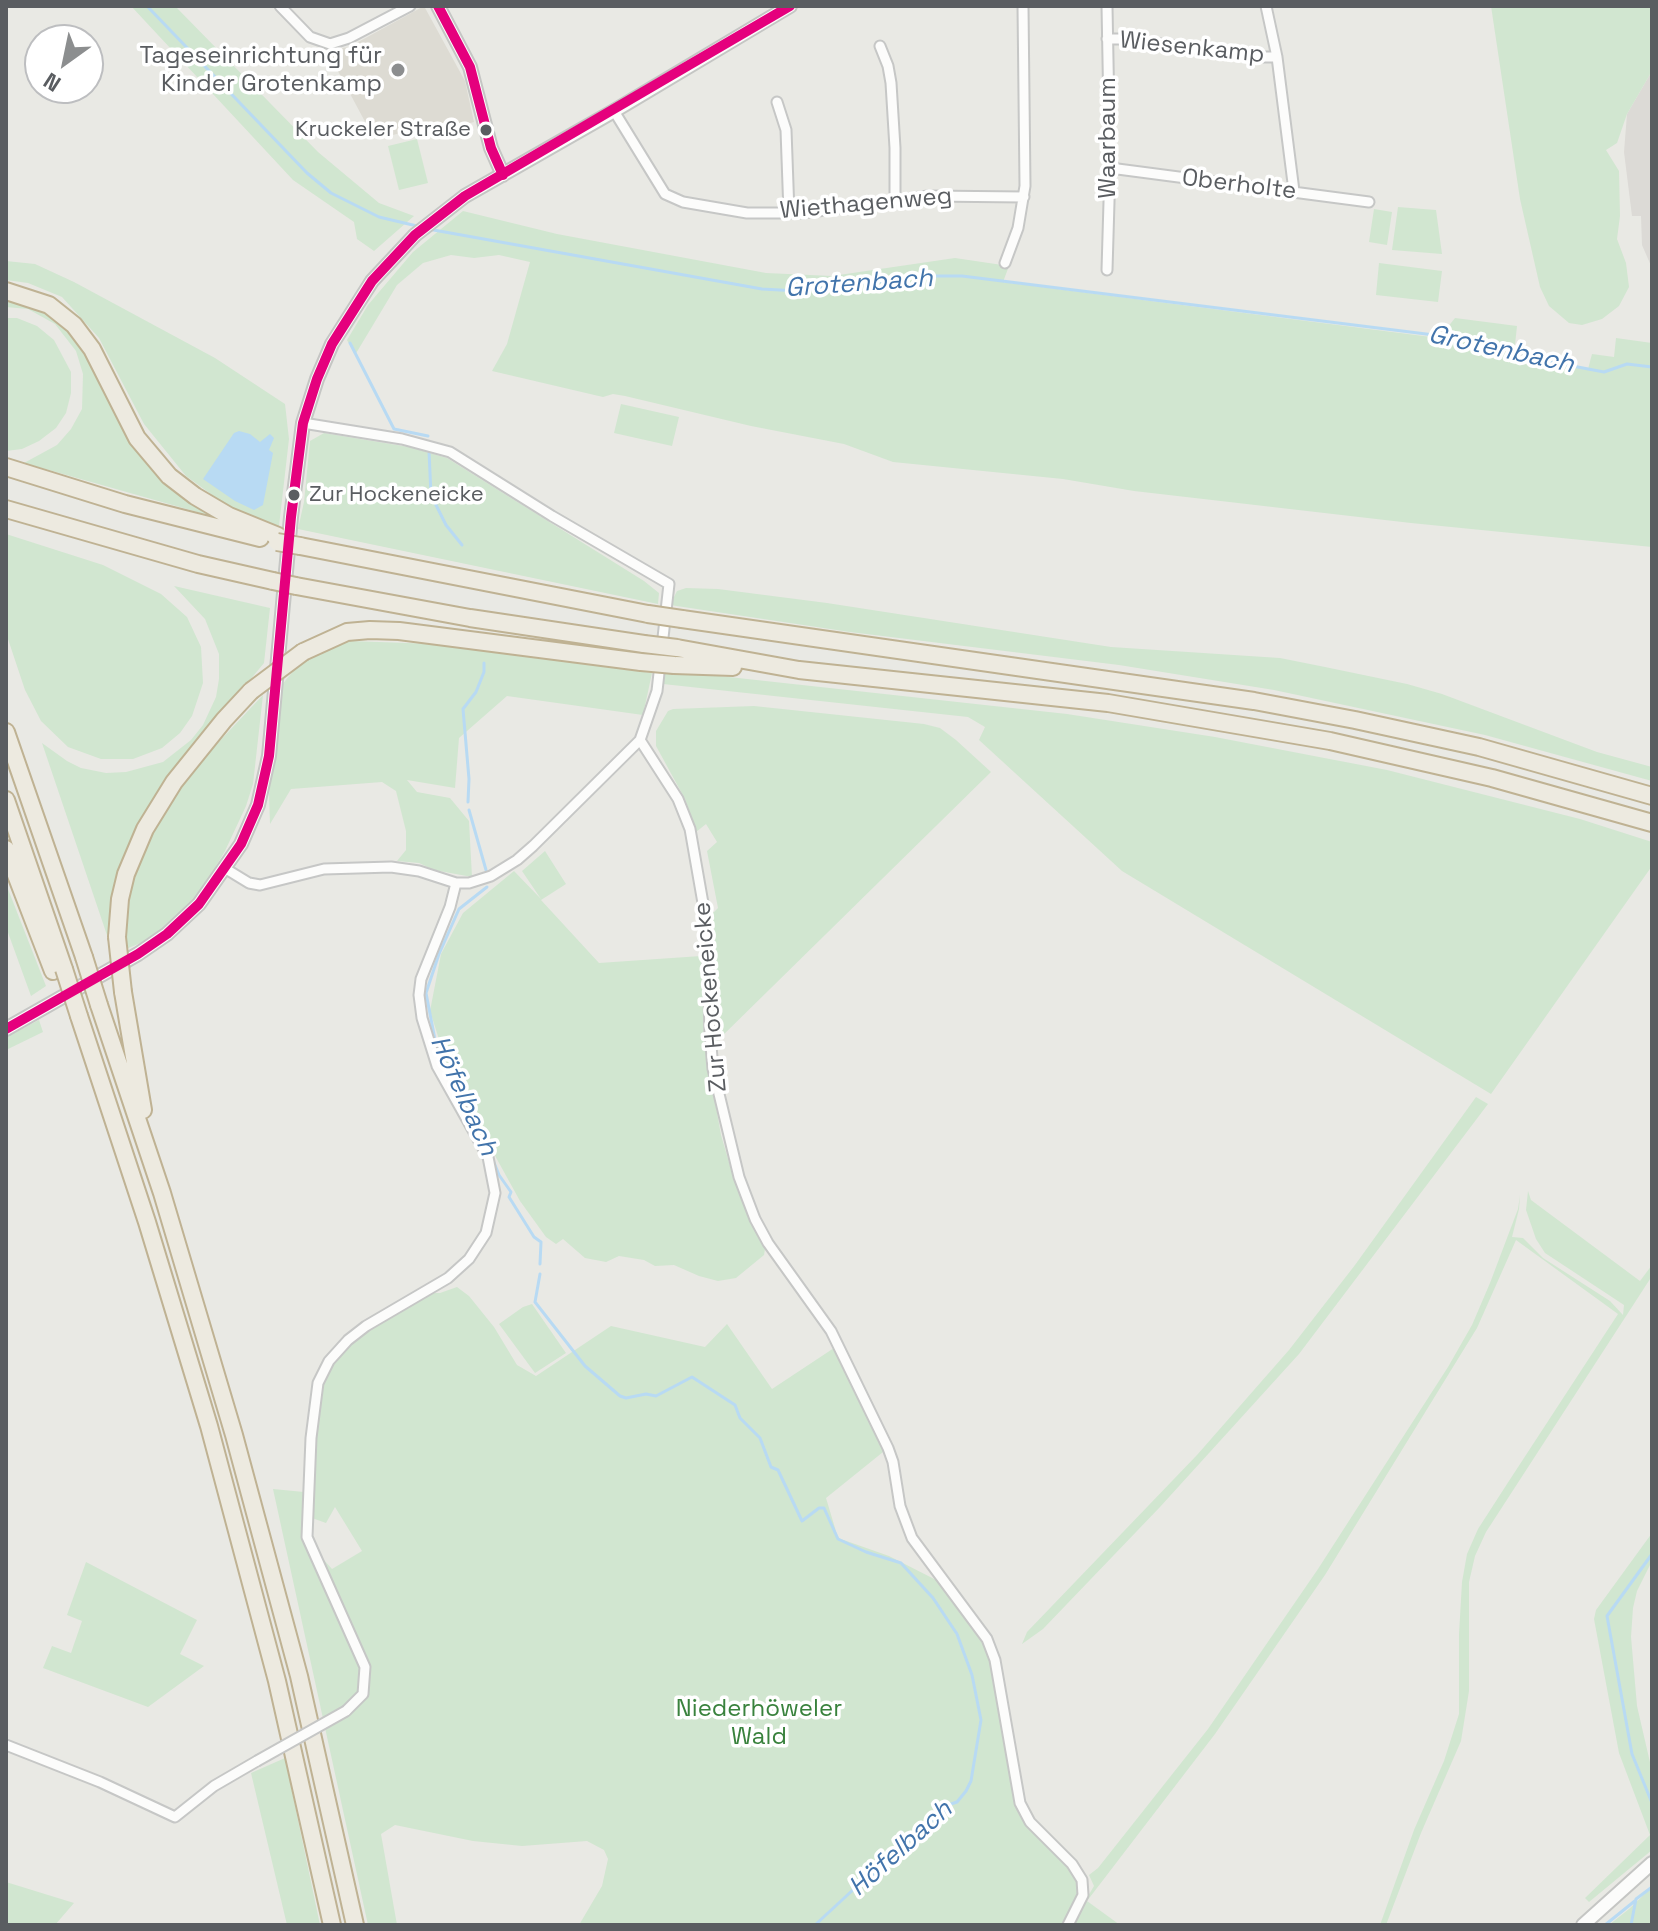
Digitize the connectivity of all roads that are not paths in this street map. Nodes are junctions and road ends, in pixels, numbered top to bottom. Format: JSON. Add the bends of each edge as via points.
{"nodes":[{"id":1,"x":280,"y":6,"type":"edge"},
{"id":2,"x":410,"y":6,"type":"edge"},
{"id":3,"x":438,"y":6,"type":"edge"},
{"id":4,"x":790,"y":6,"type":"edge"},
{"id":5,"x":1023,"y":6,"type":"edge"},
{"id":6,"x":1107,"y":6,"type":"edge"},
{"id":7,"x":1266,"y":6,"type":"edge"},
{"id":8,"x":1107,"y":39,"type":"junction"},
{"id":9,"x":880,"y":46,"type":"dead end"},
{"id":10,"x":1277,"y":57,"type":"junction"},
{"id":11,"x":777,"y":102,"type":"dead end"},
{"id":12,"x":614,"y":111,"type":"junction"},
{"id":13,"x":1110,"y":168,"type":"junction"},
{"id":14,"x":503,"y":175,"type":"junction"},
{"id":15,"x":1294,"y":191,"type":"junction"},
{"id":16,"x":1024,"y":197,"type":"junction"},
{"id":17,"x":895,"y":199,"type":"junction"},
{"id":18,"x":1369,"y":202,"type":"dead end"},
{"id":19,"x":789,"y":213,"type":"junction"},
{"id":20,"x":1005,"y":263,"type":"dead end"},
{"id":21,"x":1107,"y":270,"type":"dead end"},
{"id":22,"x":6,"y":291,"type":"edge"},
{"id":23,"x":303,"y":423,"type":"junction"},
{"id":24,"x":6,"y":467,"type":"edge"},
{"id":25,"x":6,"y":509,"type":"edge"},
{"id":26,"x":277,"y":539,"type":"junction"},
{"id":27,"x":676,"y":656,"type":"junction"},
{"id":28,"x":6,"y":732,"type":"edge"},
{"id":29,"x":640,"y":740,"type":"junction"},
{"id":30,"x":1652,"y":796,"type":"edge"},
{"id":31,"x":6,"y":800,"type":"edge"},
{"id":32,"x":1652,"y":823,"type":"edge"},
{"id":33,"x":6,"y":849,"type":"edge"},
{"id":34,"x":226,"y":869,"type":"junction"},
{"id":35,"x":456,"y":883,"type":"junction"},
{"id":36,"x":59,"y":972,"type":"junction"},
{"id":37,"x":6,"y":1029,"type":"edge"},
{"id":38,"x":162,"y":1193,"type":"junction"},
{"id":39,"x":6,"y":1745,"type":"edge"},
{"id":40,"x":1652,"y":1863,"type":"edge"},
{"id":41,"x":332,"y":1925,"type":"edge"},
{"id":42,"x":355,"y":1925,"type":"edge"},
{"id":43,"x":1068,"y":1925,"type":"edge"},
{"id":44,"x":1583,"y":1925,"type":"edge"}],
"edges":[{"from":1,"to":2,"type":"street","via":[[310,37],[330,44]]},
{"from":3,"to":14,"type":"street","via":[[470,67]]},
{"from":4,"to":12,"type":"street"},
{"from":5,"to":16,"type":"street"},
{"from":6,"to":8,"type":"street","name":"Waarbaum"},
{"from":7,"to":10,"type":"street"},
{"from":8,"to":10,"type":"street","name":"Wiesenkamp"},
{"from":8,"to":13,"type":"street","name":"Waarbaum"},
{"from":9,"to":17,"type":"street","via":[[891,83]]},
{"from":10,"to":15,"type":"street"},
{"from":11,"to":19,"type":"street","via":[[786,130]]},
{"from":12,"to":14,"type":"street"},
{"from":12,"to":19,"type":"street","name":"Wiethagenweg","via":[[669,197],[747,213]]},
{"from":13,"to":15,"type":"street","name":"Oberholte"},
{"from":13,"to":21,"type":"street","name":"Waarbaum"},
{"from":14,"to":23,"type":"street","via":[[429,222],[372,281],[341,327]]},
{"from":15,"to":18,"type":"street","name":"Oberholte"},
{"from":16,"to":17,"type":"street","name":"Wiethagenweg"},
{"from":16,"to":20,"type":"street"},
{"from":17,"to":19,"type":"street","name":"Wiethagenweg","via":[[831,212]]},
{"from":22,"to":26,"type":"highway","via":[[49,305],[74,325],[92,349],[137,438],[169,476],[229,516]]},
{"from":23,"to":29,"type":"street","via":[[450,452],[669,584],[657,691]]},
{"from":23,"to":34,"type":"street","via":[[269,756],[258,805]]},
{"from":24,"to":26,"type":"highway","via":[[190,522]]},
{"from":25,"to":27,"type":"highway","bridge":true,"via":[[273,581],[454,616],[644,644]]},
{"from":26,"to":30,"type":"highway","bridge":true,"via":[[648,614],[1269,703],[1479,747]]},
{"from":27,"to":32,"type":"highway","via":[[1108,703],[1330,741],[1492,778]]},
{"from":27,"to":38,"type":"highway","bridge":true,"via":[[641,662],[399,631],[347,632],[303,652],[251,691],[174,782],[145,829],[120,899],[117,937],[123,992]]},
{"from":28,"to":38,"type":"highway","bridge":true},
{"from":29,"to":35,"type":"street","via":[[517,860],[483,879]]},
{"from":29,"to":43,"type":"street","name":"Zur Hockeneicke","via":[[678,799],[690,829],[707,926],[713,1069],[739,1177],[768,1243],[831,1331],[888,1448],[912,1538],[987,1639],[1020,1803],[1030,1822],[1082,1880],[1083,1895]]},
{"from":31,"to":36,"type":"highway"},
{"from":33,"to":36,"type":"highway"},
{"from":34,"to":35,"type":"street","via":[[260,885],[324,869],[391,867]]},
{"from":34,"to":37,"type":"street","via":[[167,934]]},
{"from":35,"to":39,"type":"street","bridge":true,"via":[[419,995],[437,1066],[488,1157],[495,1193],[486,1233],[448,1278],[366,1326],[329,1361],[318,1383],[311,1438],[307,1537],[365,1667],[363,1694],[346,1711],[214,1786],[175,1817]]},
{"from":36,"to":41,"type":"highway","bridge":true,"via":[[143,1210],[209,1426],[277,1681]]},
{"from":38,"to":42,"type":"highway","via":[[272,1573]]},
{"from":40,"to":44,"type":"street"}]}
